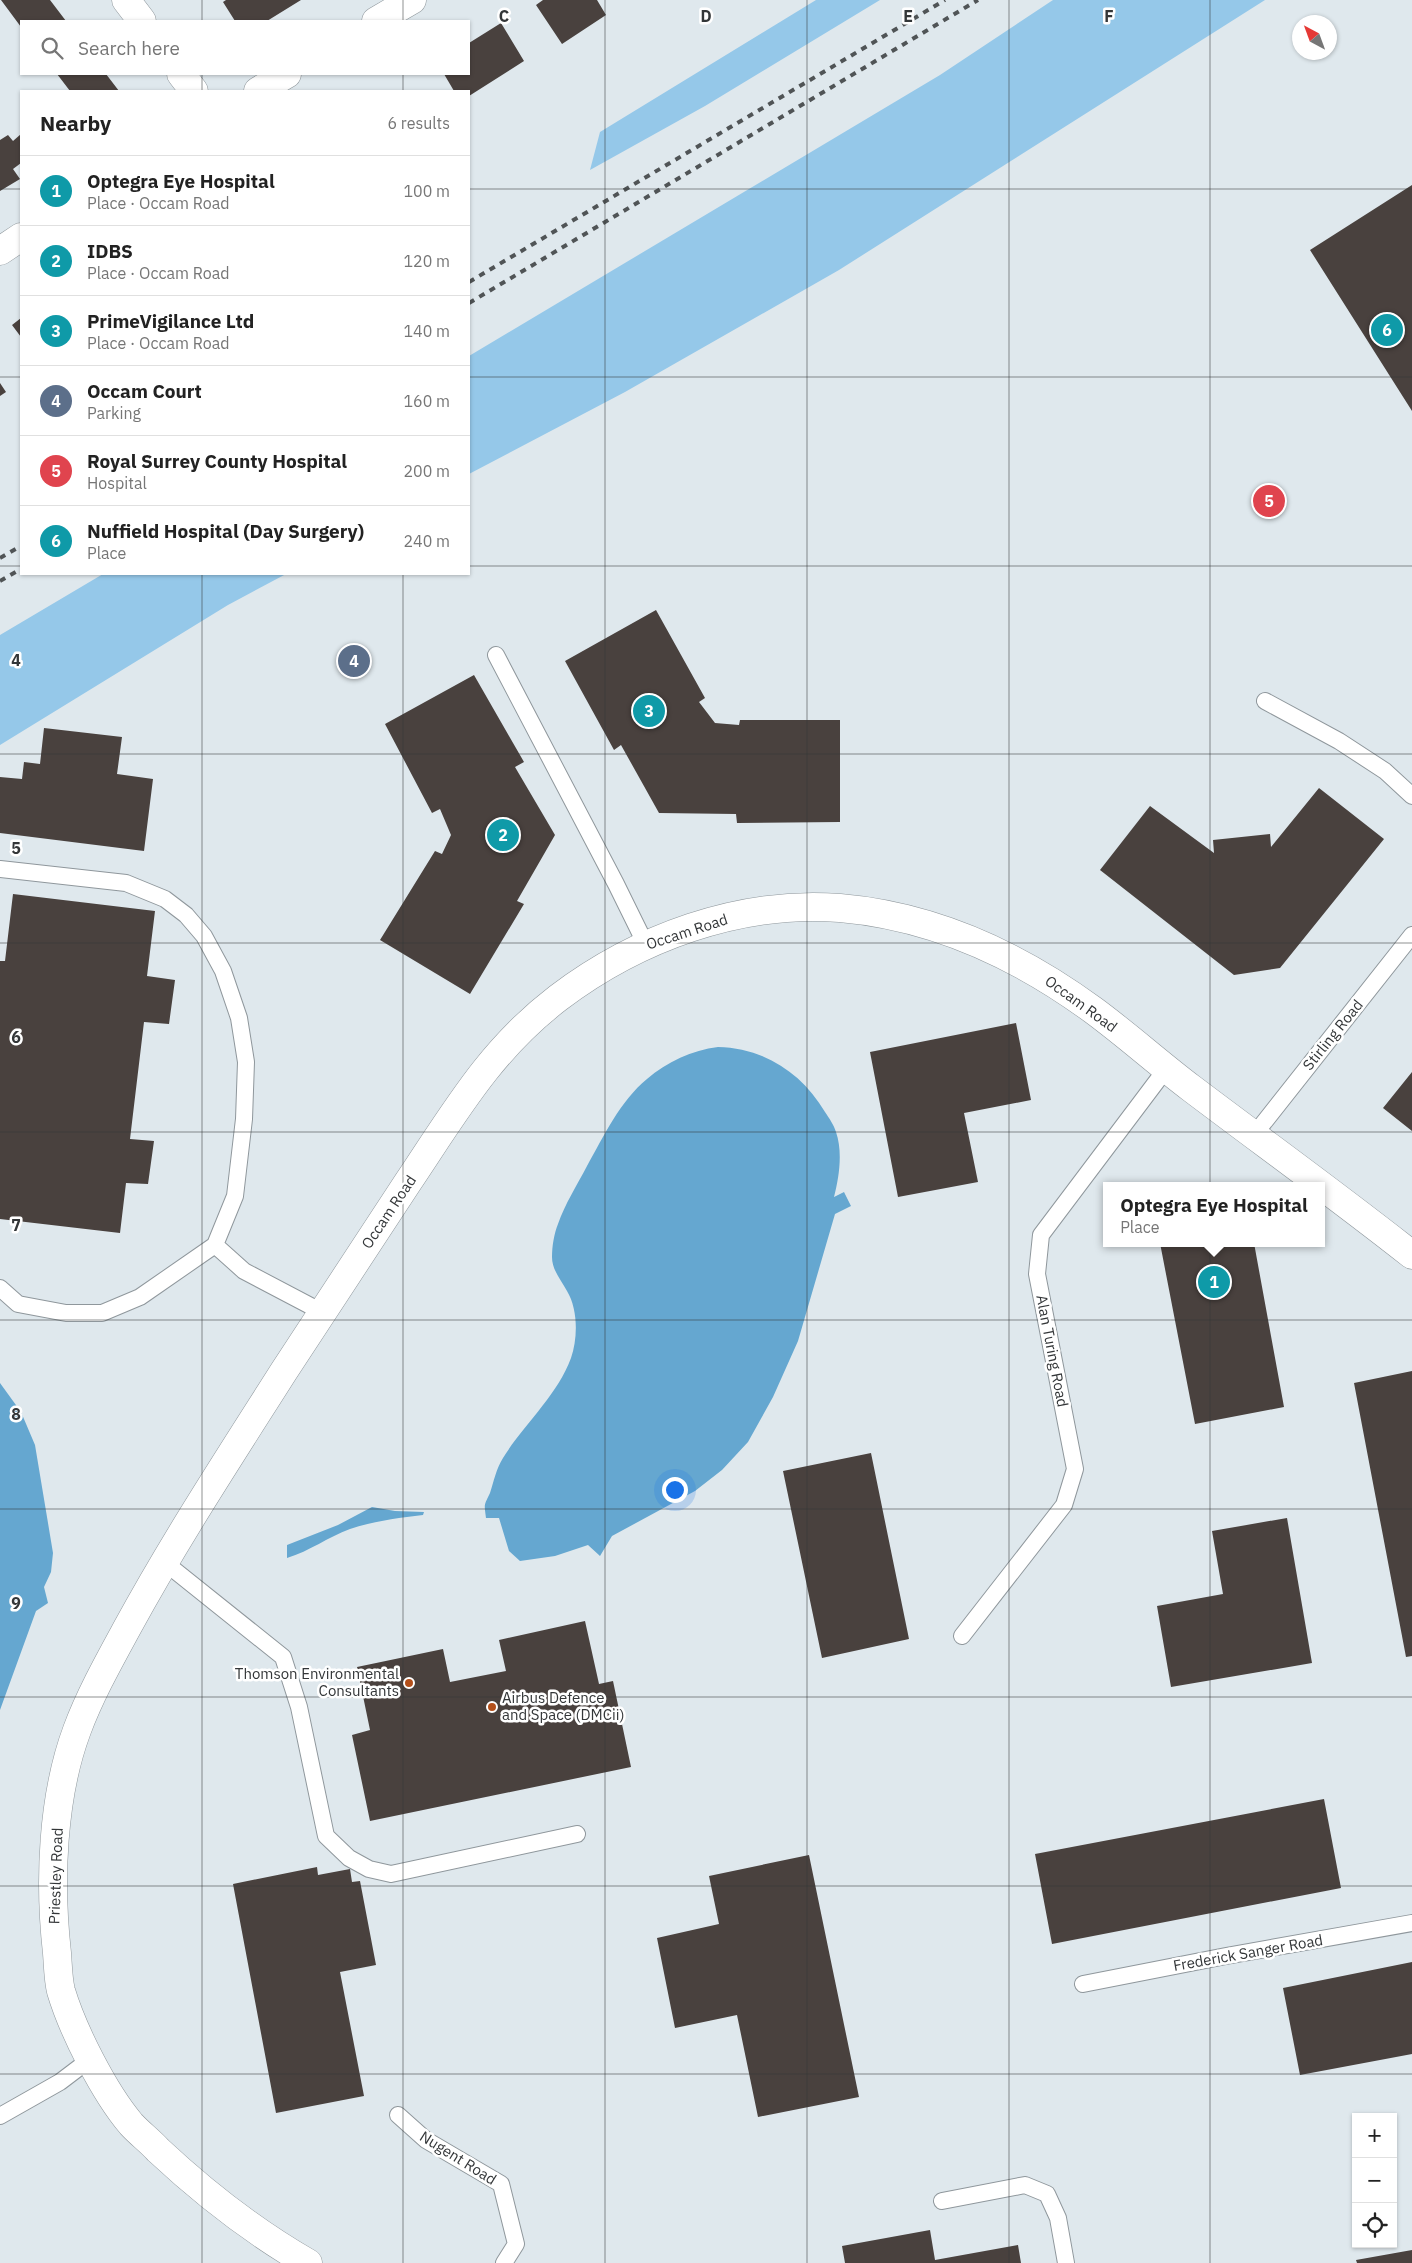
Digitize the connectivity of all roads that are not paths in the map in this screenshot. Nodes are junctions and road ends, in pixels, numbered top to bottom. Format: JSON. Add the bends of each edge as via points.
{"nodes":[{"id":1,"x":126,"y":0,"type":"edge"},
{"id":2,"x":412,"y":0,"type":"edge"},
{"id":3,"x":141,"y":20,"type":"edge"},
{"id":4,"x":378,"y":20,"type":"edge"},
{"id":5,"x":182,"y":75,"type":"edge"},
{"id":6,"x":285,"y":75,"type":"edge"},
{"id":7,"x":193,"y":90,"type":"edge"},
{"id":8,"x":260,"y":90,"type":"edge"},
{"id":9,"x":20,"y":238,"type":"edge"},
{"id":10,"x":0,"y":251,"type":"edge"},
{"id":11,"x":496,"y":655,"type":"dead end"},
{"id":12,"x":1265,"y":701,"type":"dead end"},
{"id":13,"x":1412,"y":796,"type":"edge"},
{"id":14,"x":0,"y":869,"type":"edge"},
{"id":15,"x":1412,"y":935,"type":"edge"},
{"id":16,"x":646,"y":945,"type":"junction"},
{"id":17,"x":1166,"y":1069,"type":"junction"},
{"id":18,"x":1254,"y":1135,"type":"junction"},
{"id":19,"x":1319,"y":1182,"type":"edge"},
{"id":20,"x":1325,"y":1186,"type":"edge"},
{"id":21,"x":215,"y":1245,"type":"junction"},
{"id":22,"x":1412,"y":1255,"type":"edge"},
{"id":23,"x":0,"y":1288,"type":"edge"},
{"id":24,"x":322,"y":1312,"type":"junction"},
{"id":25,"x":163,"y":1561,"type":"junction"},
{"id":26,"x":962,"y":1636,"type":"dead end"},
{"id":27,"x":577,"y":1834,"type":"dead end"},
{"id":28,"x":1412,"y":1923,"type":"edge"},
{"id":29,"x":1084,"y":1984,"type":"dead end"},
{"id":30,"x":89,"y":2060,"type":"junction"},
{"id":31,"x":398,"y":2115,"type":"dead end"},
{"id":32,"x":0,"y":2116,"type":"edge"},
{"id":33,"x":942,"y":2200,"type":"dead end"},
{"id":34,"x":308,"y":2263,"type":"edge"},
{"id":35,"x":504,"y":2263,"type":"edge"},
{"id":36,"x":1066,"y":2263,"type":"edge"}],
"edges":[{"from":1,"to":3,"type":"street"},
{"from":2,"to":4,"type":"street"},
{"from":5,"to":7,"type":"street"},
{"from":6,"to":8,"type":"street"},
{"from":9,"to":10,"type":"street"},
{"from":11,"to":16,"type":"lane"},
{"from":12,"to":13,"type":"lane","via":[[1339,741],[1385,771]]},
{"from":14,"to":21,"type":"lane","via":[[126,883],[165,899],[186,915],[204,936],[231,992],[246,1062],[244,1119],[235,1196]]},
{"from":15,"to":18,"type":"lane","name":"Stirling Road"},
{"from":16,"to":17,"type":"street","name":"Occam Road","via":[[702,925],[758,911],[830,908],[873,912],[936,926],[1028,967],[1094,1010]]},
{"from":16,"to":24,"type":"street","name":"Occam Road","via":[[588,977],[512,1037],[477,1078]]},
{"from":17,"to":18,"type":"street","name":"Occam Road"},
{"from":17,"to":26,"type":"lane","name":"Alan Turing Road","via":[[1041,1235],[1037,1274],[1075,1469],[1064,1505]]},
{"from":18,"to":19,"type":"street","name":"Occam Road"},
{"from":20,"to":22,"type":"street","name":"Occam Road"},
{"from":21,"to":23,"type":"lane","via":[[140,1297],[102,1314],[66,1313],[18,1304]]},
{"from":21,"to":24,"type":"lane","via":[[244,1271]]},
{"from":24,"to":25,"type":"street","name":"Occam Road"},
{"from":25,"to":27,"type":"lane","via":[[283,1657],[299,1708],[326,1836],[349,1858],[369,1869],[391,1874]]},
{"from":25,"to":30,"type":"street","name":"Priestley Road","via":[[76,1730],[61,1788],[54,1854],[53,1919],[61,1989]]},
{"from":28,"to":29,"type":"lane","name":"Frederick Sanger Road"},
{"from":30,"to":32,"type":"lane","via":[[60,2082]]},
{"from":30,"to":34,"type":"street","name":"Priestley Road","via":[[130,2122],[190,2179],[272,2243]]},
{"from":31,"to":35,"type":"lane","name":"Nugent Road","via":[[426,2140],[501,2184],[516,2244]]},
{"from":33,"to":36,"type":"lane","via":[[1025,2185],[1047,2194],[1058,2218]]}]}
